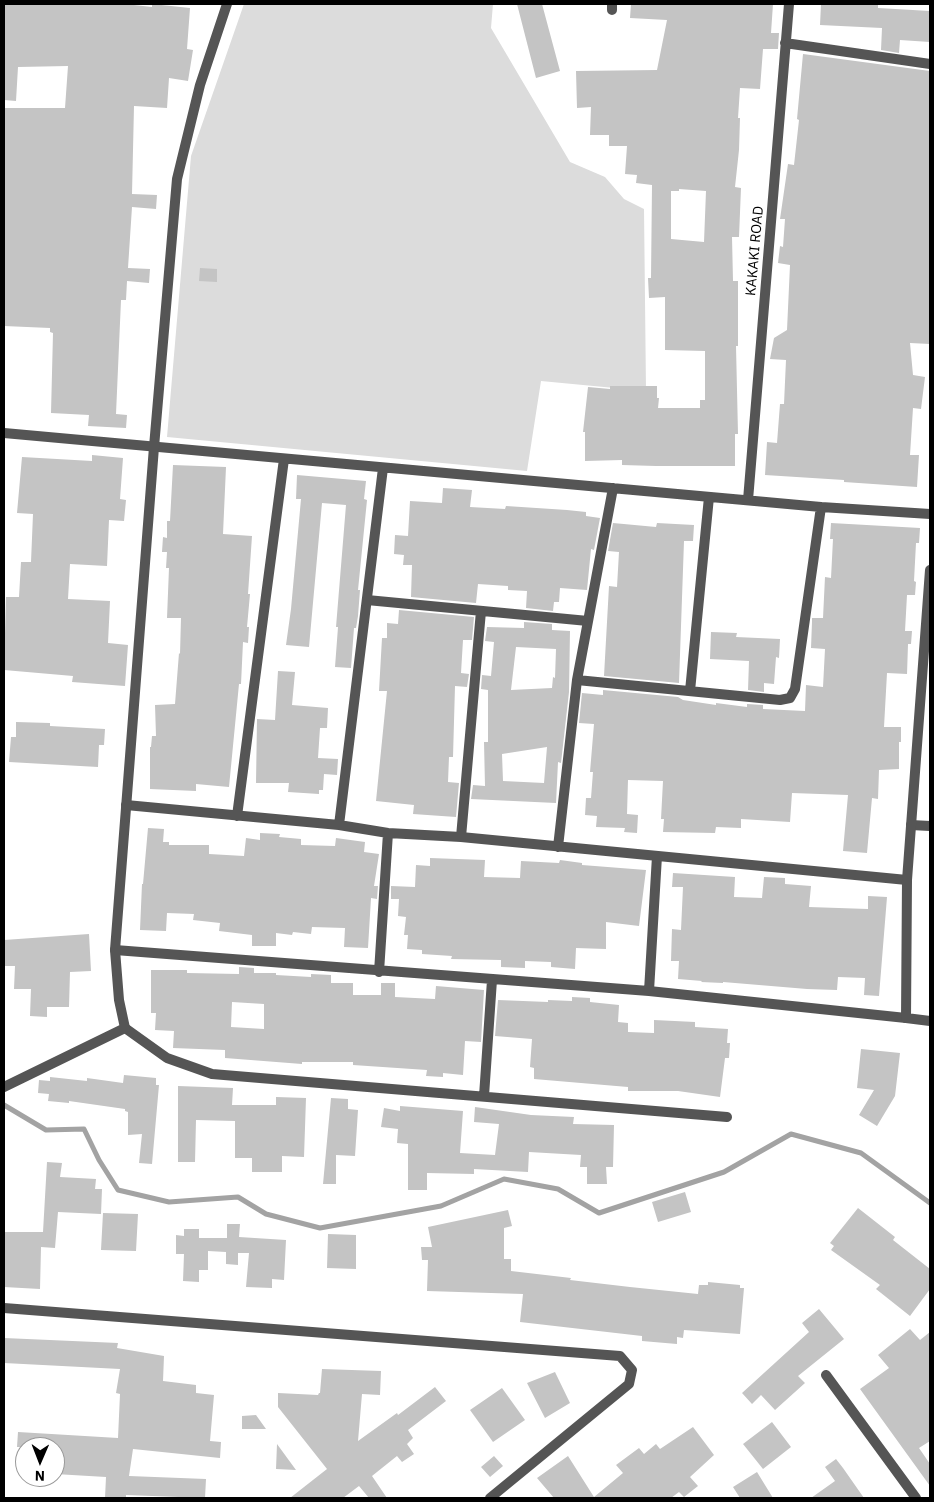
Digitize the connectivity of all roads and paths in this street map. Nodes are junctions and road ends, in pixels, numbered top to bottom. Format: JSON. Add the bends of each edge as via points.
{"nodes":[{"id":1,"x":227,"y":4,"type":"edge"},
{"id":2,"x":789,"y":4,"type":"edge"},
{"id":3,"x":785,"y":43,"type":"junction"},
{"id":4,"x":930,"y":64,"type":"edge"},
{"id":5,"x":4,"y":433,"type":"edge"},
{"id":6,"x":154,"y":447,"type":"junction"},
{"id":7,"x":284,"y":459,"type":"junction"},
{"id":8,"x":383,"y":468,"type":"junction"},
{"id":9,"x":613,"y":488,"type":"junction"},
{"id":10,"x":709,"y":497,"type":"junction"},
{"id":11,"x":748,"y":500,"type":"junction"},
{"id":12,"x":821,"y":507,"type":"junction"},
{"id":13,"x":930,"y":514,"type":"edge"},
{"id":14,"x":930,"y":570,"type":"edge"},
{"id":15,"x":367,"y":600,"type":"junction"},
{"id":16,"x":481,"y":611,"type":"junction"},
{"id":17,"x":588,"y":621,"type":"junction"},
{"id":18,"x":577,"y":680,"type":"junction"},
{"id":19,"x":926,"y":690,"type":"edge"},
{"id":20,"x":690,"y":691,"type":"junction"},
{"id":21,"x":126,"y":805,"type":"junction"},
{"id":22,"x":237,"y":816,"type":"junction"},
{"id":23,"x":339,"y":825,"type":"junction"},
{"id":24,"x":911,"y":825,"type":"junction"},
{"id":25,"x":930,"y":826,"type":"edge"},
{"id":26,"x":388,"y":833,"type":"junction"},
{"id":27,"x":462,"y":837,"type":"junction"},
{"id":28,"x":558,"y":847,"type":"junction"},
{"id":29,"x":657,"y":856,"type":"junction"},
{"id":30,"x":907,"y":880,"type":"junction"},
{"id":31,"x":114,"y":950,"type":"junction"},
{"id":32,"x":379,"y":972,"type":"junction"},
{"id":33,"x":492,"y":980,"type":"junction"},
{"id":34,"x":649,"y":991,"type":"junction"},
{"id":35,"x":906,"y":1018,"type":"junction"},
{"id":36,"x":930,"y":1021,"type":"edge"},
{"id":37,"x":125,"y":1028,"type":"junction"},
{"id":38,"x":6,"y":1085,"type":"edge"},
{"id":39,"x":484,"y":1096,"type":"junction"},
{"id":40,"x":727,"y":1117,"type":"dead end"},
{"id":41,"x":4,"y":1308,"type":"edge"},
{"id":42,"x":826,"y":1375,"type":"dead end"},
{"id":43,"x":490,"y":1498,"type":"edge"},
{"id":44,"x":916,"y":1498,"type":"edge"}],
"edges":[{"from":1,"to":6,"type":"street","via":[[200,85],[177,179]]},
{"from":2,"to":3,"type":"street","name":"KAKAKI ROAD"},
{"from":3,"to":4,"type":"street"},
{"from":3,"to":11,"type":"street","name":"KAKAKI ROAD"},
{"from":5,"to":6,"type":"street"},
{"from":6,"to":7,"type":"street"},
{"from":6,"to":21,"type":"street"},
{"from":7,"to":8,"type":"street"},
{"from":7,"to":22,"type":"street"},
{"from":8,"to":9,"type":"street"},
{"from":8,"to":15,"type":"street"},
{"from":9,"to":10,"type":"street"},
{"from":9,"to":17,"type":"street"},
{"from":10,"to":11,"type":"street"},
{"from":10,"to":20,"type":"street"},
{"from":11,"to":12,"type":"street"},
{"from":12,"to":13,"type":"street"},
{"from":12,"to":20,"type":"street","via":[[795,689],[790,698],[780,700]]},
{"from":14,"to":19,"type":"street"},
{"from":15,"to":16,"type":"street"},
{"from":15,"to":23,"type":"street"},
{"from":16,"to":17,"type":"street"},
{"from":16,"to":27,"type":"street"},
{"from":17,"to":18,"type":"street"},
{"from":18,"to":20,"type":"street"},
{"from":18,"to":28,"type":"street"},
{"from":19,"to":24,"type":"street"},
{"from":21,"to":22,"type":"street"},
{"from":21,"to":31,"type":"street"},
{"from":22,"to":23,"type":"street"},
{"from":23,"to":26,"type":"street"},
{"from":24,"to":25,"type":"street"},
{"from":24,"to":30,"type":"street"},
{"from":26,"to":27,"type":"street"},
{"from":26,"to":32,"type":"street"},
{"from":27,"to":28,"type":"street"},
{"from":28,"to":29,"type":"street"},
{"from":29,"to":30,"type":"street"},
{"from":29,"to":34,"type":"street"},
{"from":30,"to":35,"type":"street"},
{"from":31,"to":32,"type":"street"},
{"from":31,"to":37,"type":"street"},
{"from":32,"to":33,"type":"street"},
{"from":33,"to":34,"type":"street"},
{"from":33,"to":39,"type":"street"},
{"from":34,"to":35,"type":"street"},
{"from":35,"to":36,"type":"street"},
{"from":37,"to":38,"type":"street"},
{"from":37,"to":39,"type":"street","via":[[167,1058],[212,1074]]},
{"from":39,"to":40,"type":"street"},
{"from":41,"to":43,"type":"street","via":[[620,1356],[632,1370],[629,1384]]},
{"from":42,"to":44,"type":"street"}]}
